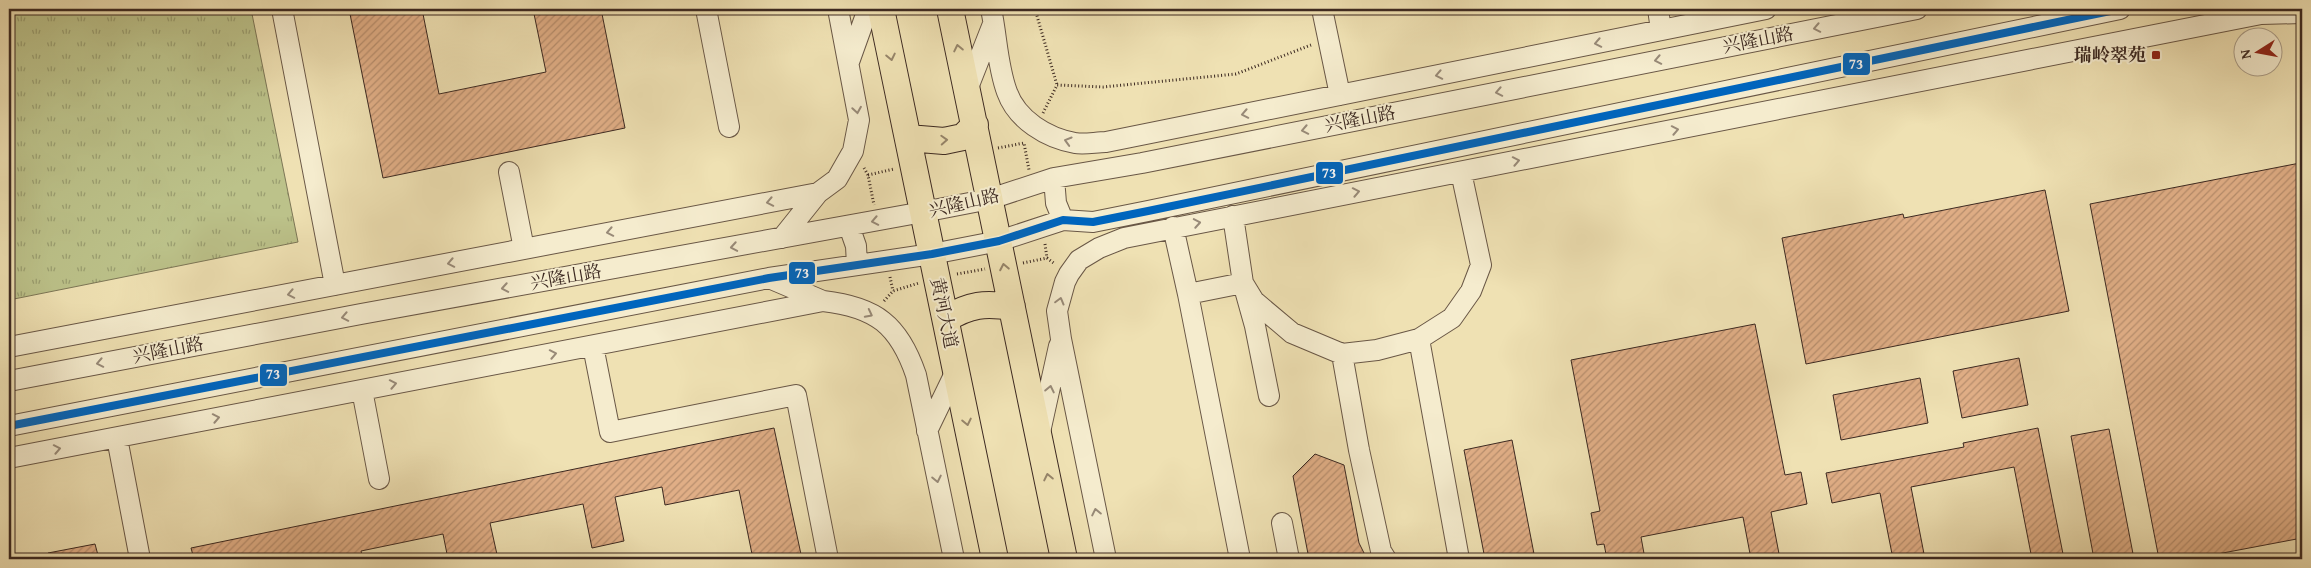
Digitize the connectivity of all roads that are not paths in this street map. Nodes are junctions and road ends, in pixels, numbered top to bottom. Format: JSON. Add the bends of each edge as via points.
{"nodes":[{"id":1,"x":282,"y":9,"type":"edge"},
{"id":2,"x":706,"y":9,"type":"edge"},
{"id":3,"x":838,"y":9,"type":"edge"},
{"id":4,"x":868,"y":9,"type":"edge"},
{"id":5,"x":881,"y":9,"type":"edge"},
{"id":6,"x":950,"y":9,"type":"edge"},
{"id":7,"x":1322,"y":9,"type":"edge"},
{"id":8,"x":1658,"y":9,"type":"edge"},
{"id":9,"x":1766,"y":9,"type":"edge"},
{"id":10,"x":1917,"y":9,"type":"edge"},
{"id":11,"x":2120,"y":9,"type":"edge"},
{"id":12,"x":2254,"y":11,"type":"edge"},
{"id":13,"x":2302,"y":13,"type":"edge"},
{"id":14,"x":992,"y":15,"type":"edge"},
{"id":15,"x":1661,"y":30,"type":"junction"},
{"id":16,"x":849,"y":62,"type":"junction"},
{"id":17,"x":967,"y":90,"type":"junction"},
{"id":18,"x":1340,"y":95,"type":"junction"},
{"id":19,"x":975,"y":125,"type":"junction"},
{"id":20,"x":729,"y":127,"type":"dead end"},
{"id":21,"x":908,"y":138,"type":"junction"},
{"id":22,"x":1106,"y":142,"type":"junction"},
{"id":23,"x":1142,"y":163,"type":"junction"},
{"id":24,"x":509,"y":172,"type":"dead end"},
{"id":25,"x":1461,"y":172,"type":"junction"},
{"id":26,"x":1054,"y":178,"type":"junction"},
{"id":27,"x":818,"y":193,"type":"junction"},
{"id":28,"x":990,"y":199,"type":"junction"},
{"id":29,"x":923,"y":212,"type":"junction"},
{"id":30,"x":1233,"y":216,"type":"junction"},
{"id":31,"x":1064,"y":220,"type":"junction"},
{"id":32,"x":1093,"y":222,"type":"junction"},
{"id":33,"x":849,"y":226,"type":"junction"},
{"id":34,"x":1164,"y":229,"type":"junction"},
{"id":35,"x":782,"y":238,"type":"junction"},
{"id":36,"x":999,"y":241,"type":"junction"},
{"id":37,"x":524,"y":249,"type":"junction"},
{"id":38,"x":857,"y":265,"type":"junction"},
{"id":39,"x":934,"y":266,"type":"junction"},
{"id":40,"x":769,"y":278,"type":"junction"},
{"id":41,"x":1243,"y":282,"type":"junction"},
{"id":42,"x":335,"y":285,"type":"junction"},
{"id":43,"x":1188,"y":294,"type":"junction"},
{"id":44,"x":823,"y":302,"type":"junction"},
{"id":45,"x":1012,"y":307,"type":"junction"},
{"id":46,"x":946,"y":319,"type":"junction"},
{"id":47,"x":1061,"y":339,"type":"junction"},
{"id":48,"x":1419,"y":339,"type":"junction"},
{"id":49,"x":593,"y":346,"type":"junction"},
{"id":50,"x":9,"y":348,"type":"edge"},
{"id":51,"x":1342,"y":354,"type":"junction"},
{"id":52,"x":956,"y":371,"type":"junction"},
{"id":53,"x":9,"y":381,"type":"edge"},
{"id":54,"x":362,"y":390,"type":"junction"},
{"id":55,"x":1269,"y":396,"type":"dead end"},
{"id":56,"x":9,"y":426,"type":"edge"},
{"id":57,"x":927,"y":431,"type":"junction"},
{"id":58,"x":1039,"y":437,"type":"junction"},
{"id":59,"x":117,"y":438,"type":"junction"},
{"id":60,"x":9,"y":458,"type":"edge"},
{"id":61,"x":379,"y":479,"type":"dead end"},
{"id":62,"x":1282,"y":523,"type":"dead end"},
{"id":63,"x":140,"y":559,"type":"edge"},
{"id":64,"x":828,"y":559,"type":"edge"},
{"id":65,"x":954,"y":559,"type":"edge"},
{"id":66,"x":996,"y":559,"type":"edge"},
{"id":67,"x":1064,"y":559,"type":"edge"},
{"id":68,"x":1106,"y":559,"type":"edge"},
{"id":69,"x":1240,"y":559,"type":"edge"},
{"id":70,"x":1289,"y":559,"type":"edge"},
{"id":71,"x":1386,"y":559,"type":"edge"},
{"id":72,"x":1459,"y":559,"type":"edge"}],
"edges":[{"from":1,"to":42,"type":"street"},
{"from":2,"to":20,"type":"street"},
{"from":3,"to":16,"type":"street"},
{"from":4,"to":16,"type":"street"},
{"from":5,"to":21,"type":"main road","name":"黄河大道","one_way":true},
{"from":17,"to":6,"type":"main road","one_way":true},
{"from":7,"to":18,"type":"street"},
{"from":8,"to":15,"type":"street"},
{"from":9,"to":15,"type":"street"},
{"from":10,"to":23,"type":"street","name":"兴隆山路","one_way":true},
{"from":11,"to":32,"type":"street"},
{"from":12,"to":13,"type":"street"},
{"from":25,"to":12,"type":"street","one_way":true},
{"from":14,"to":17,"type":"street"},
{"from":22,"to":14,"type":"street","one_way":true,"via":[[1076,144],[1048,136],[1024,118],[1008,94]]},
{"from":15,"to":18,"type":"street","one_way":true},
{"from":16,"to":27,"type":"street","one_way":true,"via":[[859,120],[853,151],[837,179]]},
{"from":17,"to":19,"type":"main road"},
{"from":18,"to":22,"type":"street","one_way":true},
{"from":21,"to":19,"type":"main road","one_way":true,"via":[[944,141],[963,137]]},
{"from":19,"to":28,"type":"main road"},
{"from":21,"to":29,"type":"main road","name":"黄河大道"},
{"from":22,"to":23,"type":"street"},
{"from":23,"to":26,"type":"street","name":"兴隆山路"},
{"from":24,"to":37,"type":"street"},
{"from":30,"to":25,"type":"street","one_way":true},
{"from":25,"to":48,"type":"street","via":[[1480,265],[1470,292],[1452,318]]},
{"from":26,"to":28,"type":"street","name":"兴隆山路"},
{"from":26,"to":31,"type":"street","via":[[1056,203]]},
{"from":27,"to":35,"type":"street"},
{"from":27,"to":37,"type":"street","one_way":true},
{"from":28,"to":29,"type":"street","name":"兴隆山路"},
{"from":28,"to":36,"type":"main road"},
{"from":29,"to":33,"type":"street","name":"兴隆山路","one_way":true},
{"from":29,"to":39,"type":"main road","name":"黄河大道"},
{"from":34,"to":30,"type":"street","one_way":true},
{"from":30,"to":41,"type":"street"},
{"from":31,"to":32,"type":"street"},
{"from":31,"to":36,"type":"street"},
{"from":32,"to":34,"type":"street"},
{"from":33,"to":35,"type":"street","name":"兴隆山路"},
{"from":33,"to":38,"type":"street","via":[[856,246]]},
{"from":34,"to":43,"type":"street"},
{"from":47,"to":34,"type":"street","one_way":true,"via":[[1057,311],[1065,282],[1079,260],[1124,238]]},
{"from":35,"to":53,"type":"street","name":"兴隆山路","one_way":true},
{"from":36,"to":39,"type":"street"},
{"from":45,"to":36,"type":"main road","one_way":true},
{"from":37,"to":42,"type":"street","one_way":true},
{"from":38,"to":39,"type":"street"},
{"from":38,"to":40,"type":"street"},
{"from":39,"to":46,"type":"main road","name":"黄河大道"},
{"from":40,"to":44,"type":"street"},
{"from":40,"to":56,"type":"street"},
{"from":41,"to":43,"type":"street"},
{"from":41,"to":51,"type":"street","via":[[1254,301],[1292,333]]},
{"from":41,"to":55,"type":"street"},
{"from":42,"to":50,"type":"street","one_way":true},
{"from":43,"to":69,"type":"street"},
{"from":44,"to":49,"type":"street"},
{"from":44,"to":57,"type":"street","one_way":true,"via":[[848,304],[872,314],[893,330],[908,351]]},
{"from":45,"to":46,"type":"main road","via":[[988,304],[962,309]]},
{"from":45,"to":58,"type":"main road"},
{"from":46,"to":52,"type":"main road","name":"黄河大道"},
{"from":58,"to":47,"type":"street","one_way":true},
{"from":68,"to":47,"type":"street","one_way":true},
{"from":48,"to":51,"type":"street","via":[[1377,350]]},
{"from":48,"to":72,"type":"street"},
{"from":54,"to":49,"type":"street","one_way":true},
{"from":49,"to":64,"type":"street","via":[[610,432],[796,394]]},
{"from":51,"to":71,"type":"street","via":[[1359,450],[1381,550]]},
{"from":52,"to":57,"type":"street"},
{"from":52,"to":66,"type":"main road","name":"黄河大道","one_way":true},
{"from":59,"to":54,"type":"street","one_way":true},
{"from":54,"to":61,"type":"street"},
{"from":57,"to":65,"type":"street","one_way":true},
{"from":67,"to":58,"type":"main road","one_way":true},
{"from":60,"to":59,"type":"street","one_way":true},
{"from":59,"to":63,"type":"street"},
{"from":62,"to":70,"type":"street"}]}
